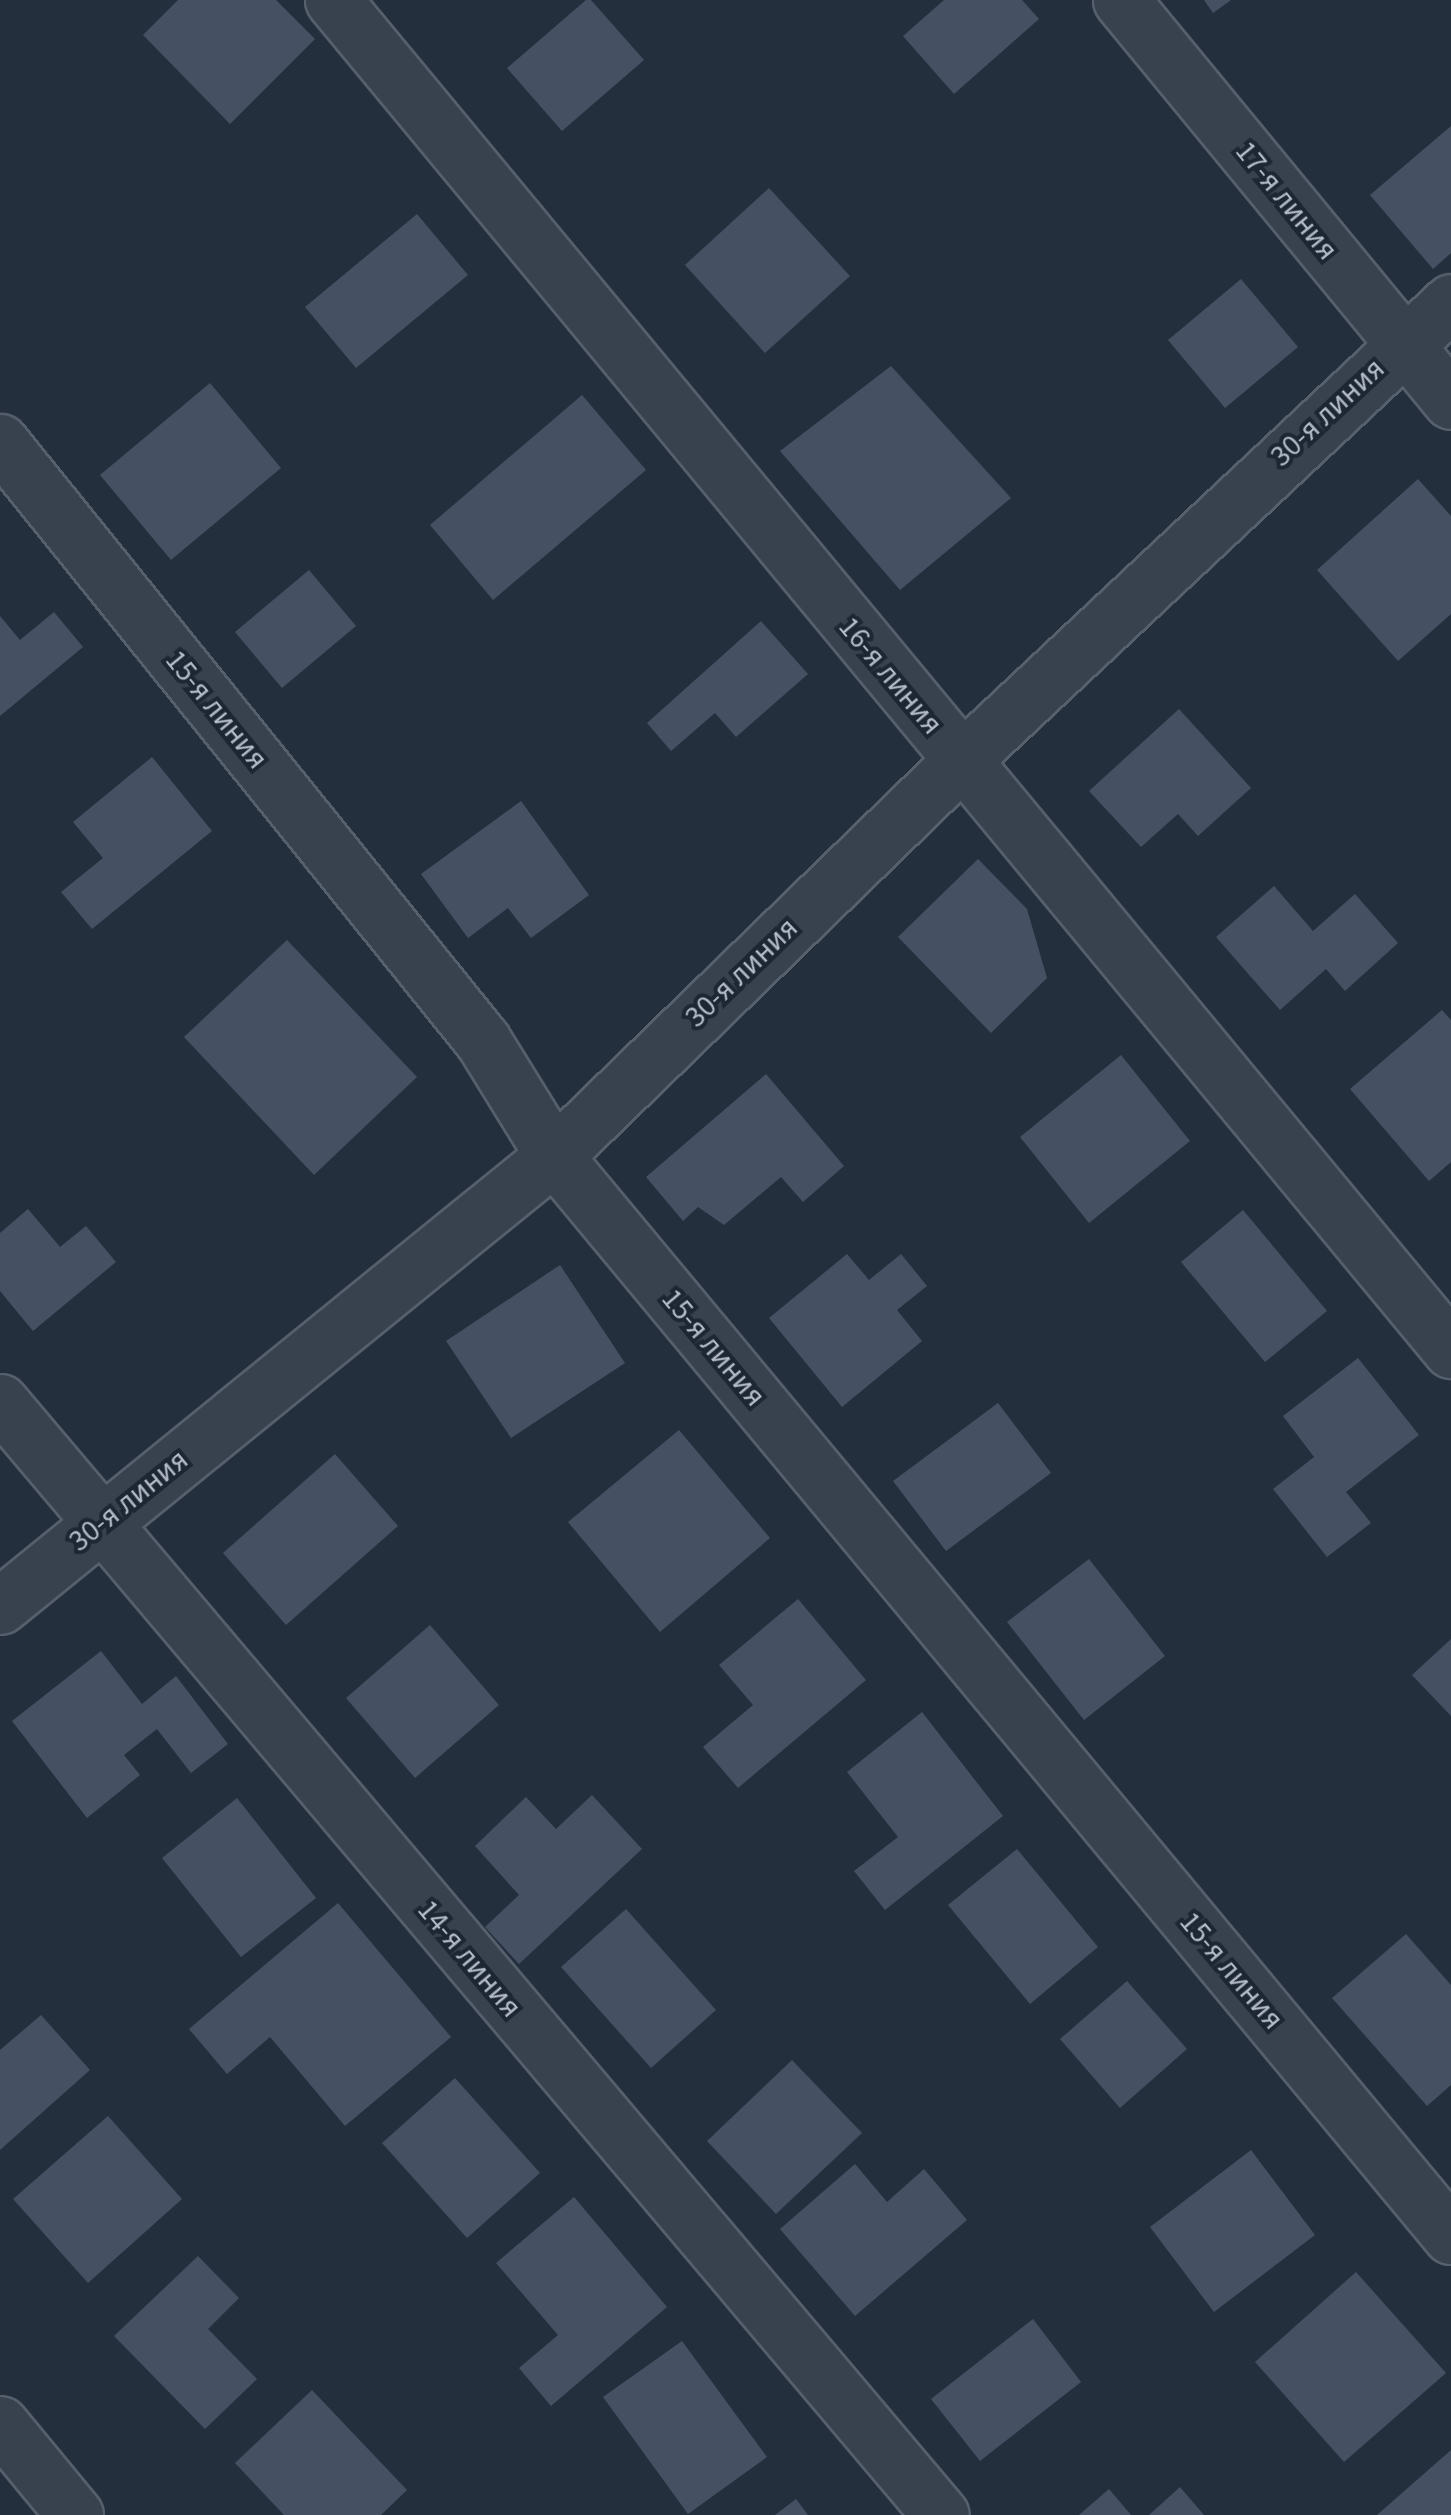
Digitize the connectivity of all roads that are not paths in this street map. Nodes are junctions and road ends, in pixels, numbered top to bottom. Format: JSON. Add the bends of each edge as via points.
{"nodes":[{"id":1,"x":333,"y":0,"type":"edge"},
{"id":2,"x":1121,"y":0,"type":"edge"},
{"id":3,"x":1451,"y":302,"type":"edge"},
{"id":4,"x":1403,"y":342,"type":"junction"},
{"id":5,"x":1451,"y":402,"type":"edge"},
{"id":6,"x":0,"y":442,"type":"edge"},
{"id":7,"x":960,"y":761,"type":"junction"},
{"id":8,"x":554,"y":1156,"type":"junction"},
{"id":9,"x":1451,"y":1350,"type":"edge"},
{"id":10,"x":0,"y":1402,"type":"edge"},
{"id":11,"x":100,"y":1524,"type":"junction"},
{"id":12,"x":0,"y":1606,"type":"edge"},
{"id":13,"x":1451,"y":2236,"type":"edge"},
{"id":14,"x":0,"y":2424,"type":"edge"},
{"id":15,"x":75,"y":2515,"type":"edge"},
{"id":16,"x":941,"y":2515,"type":"edge"}],
"edges":[{"from":1,"to":7,"type":"street","name":"16-я линия"},
{"from":2,"to":4,"type":"street","name":"17-я линия"},
{"from":3,"to":4,"type":"street","name":"30-я линия"},
{"from":4,"to":5,"type":"street","name":"17-я линия"},
{"from":4,"to":7,"type":"street","name":"30-я линия"},
{"from":6,"to":8,"type":"street","name":"15-я линия","via":[[482,1041]]},
{"from":7,"to":8,"type":"street","name":"30-я линия"},
{"from":7,"to":9,"type":"street","name":"16-я линия"},
{"from":8,"to":11,"type":"street","name":"30-я линия"},
{"from":8,"to":13,"type":"street","name":"15-я линия"},
{"from":10,"to":11,"type":"street","name":"14-я линия"},
{"from":11,"to":12,"type":"street","name":"30-я линия"},
{"from":11,"to":16,"type":"street","name":"14-я линия"},
{"from":14,"to":15,"type":"street"}]}
